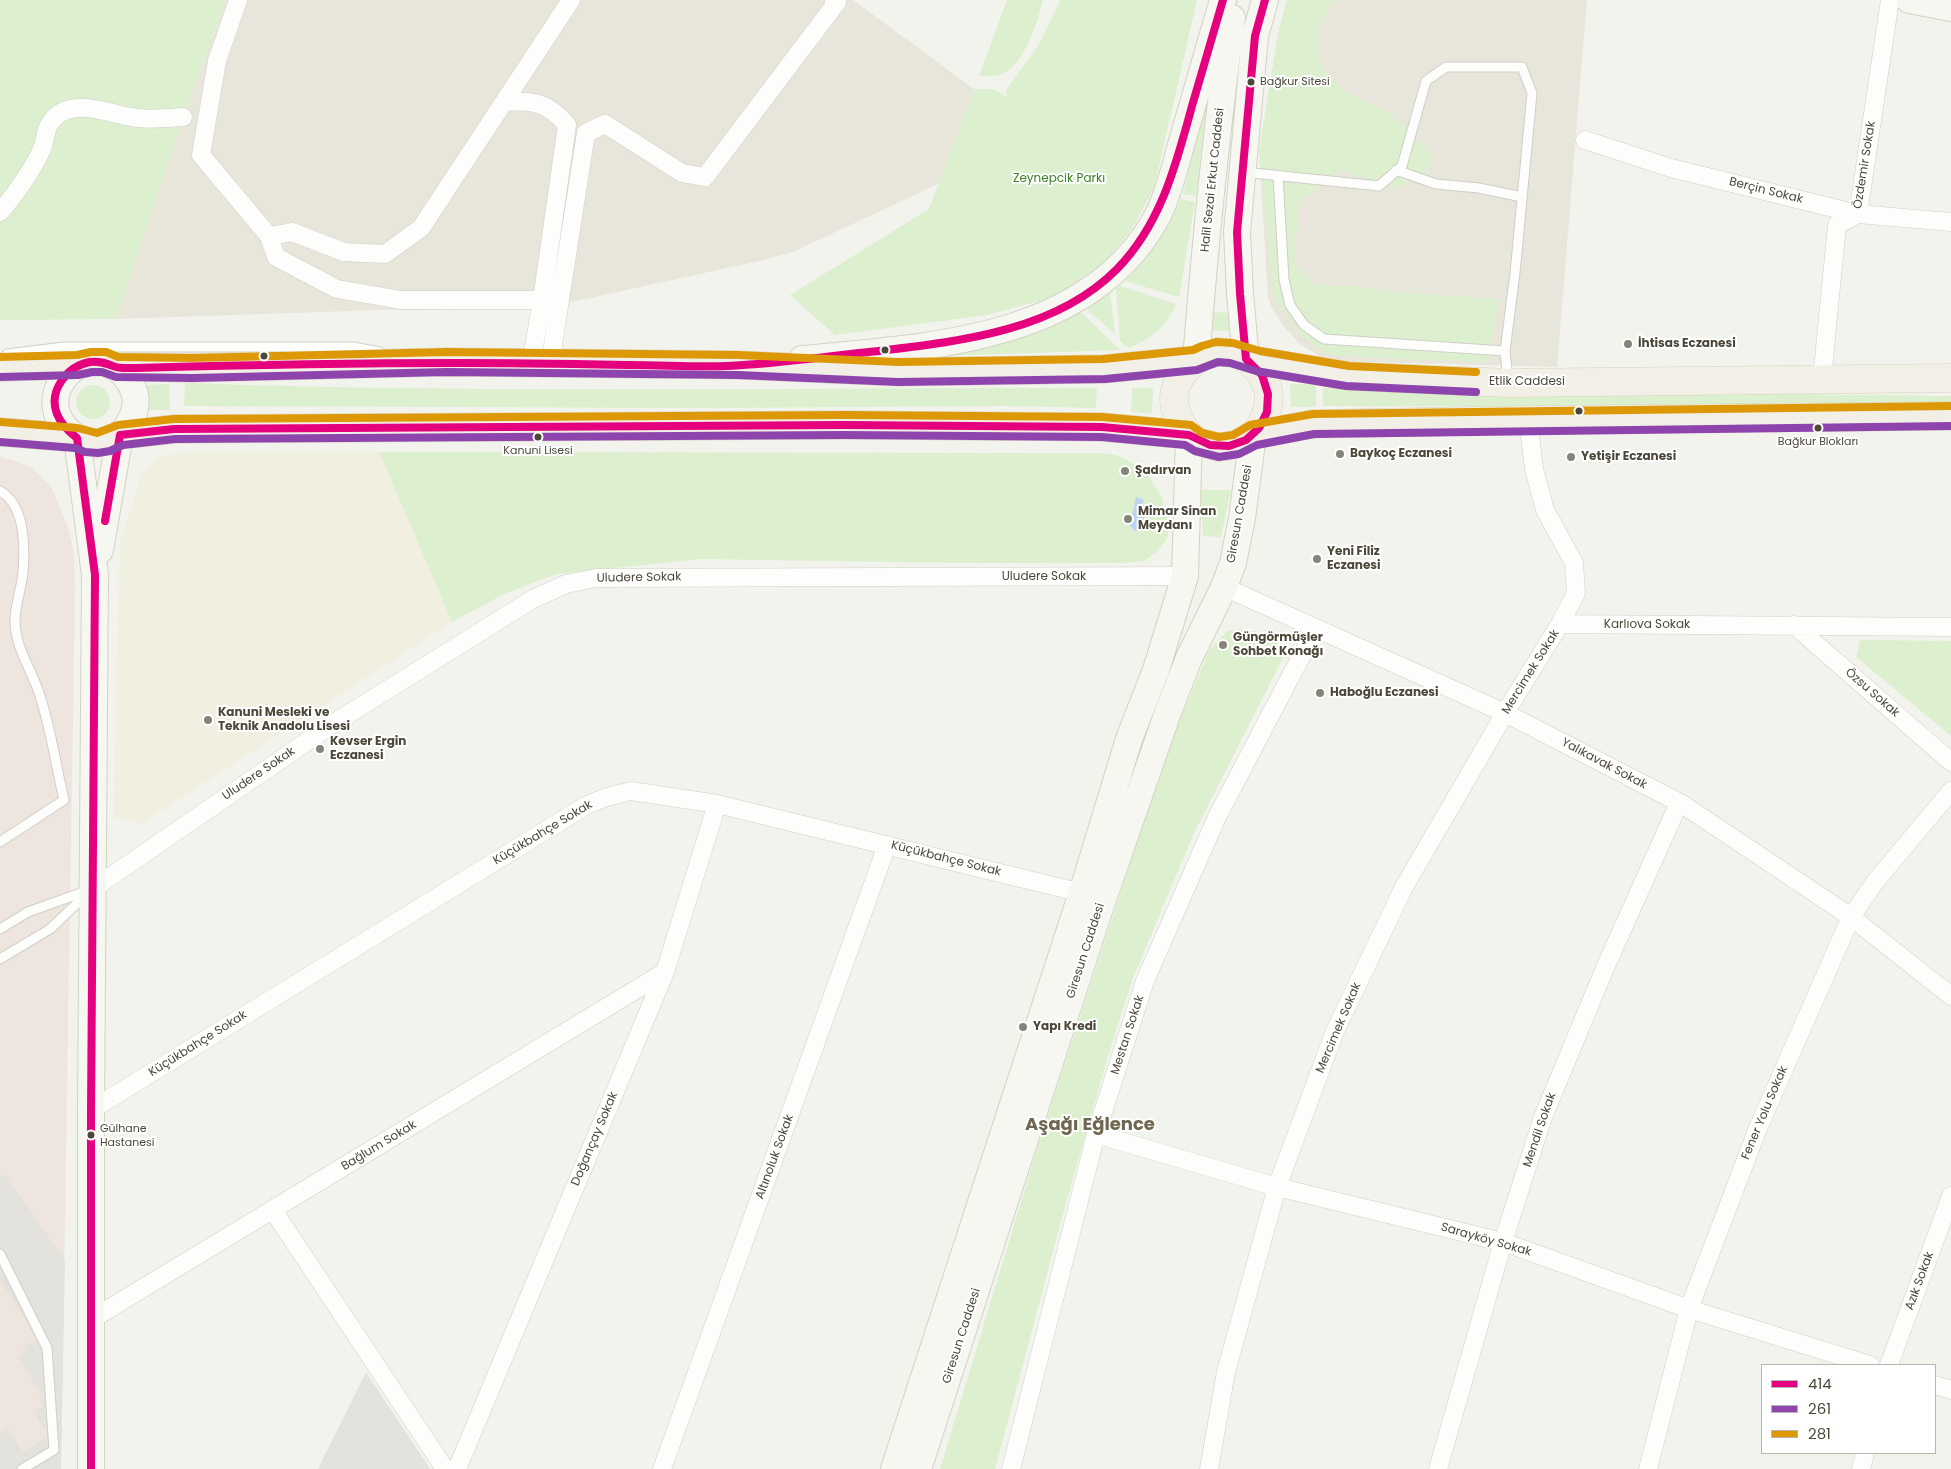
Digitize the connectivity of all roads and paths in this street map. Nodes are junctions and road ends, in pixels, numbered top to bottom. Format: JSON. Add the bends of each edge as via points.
{"nodes":[{"id":1,"x":238,"y":0,"type":"edge"},
{"id":2,"x":571,"y":0,"type":"edge"},
{"id":3,"x":834,"y":0,"type":"edge"},
{"id":4,"x":1223,"y":0,"type":"edge"},
{"id":5,"x":1234,"y":0,"type":"edge"},
{"id":6,"x":1265,"y":0,"type":"edge"},
{"id":7,"x":1890,"y":0,"type":"edge"},
{"id":8,"x":1909,"y":0,"type":"edge"},
{"id":9,"x":1951,"y":8,"type":"edge"},
{"id":10,"x":504,"y":102,"type":"junction"},
{"id":11,"x":183,"y":117,"type":"dead end"},
{"id":12,"x":1585,"y":140,"type":"dead end"},
{"id":13,"x":1396,"y":170,"type":"junction"},
{"id":14,"x":1243,"y":172,"type":"junction"},
{"id":15,"x":1278,"y":176,"type":"junction"},
{"id":16,"x":1522,"y":198,"type":"junction"},
{"id":17,"x":0,"y":212,"type":"edge"},
{"id":18,"x":1858,"y":214,"type":"junction"},
{"id":19,"x":1951,"y":222,"type":"edge"},
{"id":20,"x":269,"y":236,"type":"junction"},
{"id":21,"x":542,"y":300,"type":"junction"},
{"id":22,"x":1505,"y":351,"type":"junction"},
{"id":23,"x":0,"y":355,"type":"edge"},
{"id":24,"x":1246,"y":359,"type":"junction"},
{"id":25,"x":1196,"y":360,"type":"junction"},
{"id":26,"x":447,"y":362,"type":"junction"},
{"id":27,"x":540,"y":364,"type":"junction"},
{"id":28,"x":78,"y":365,"type":"junction"},
{"id":29,"x":738,"y":365,"type":"junction"},
{"id":30,"x":0,"y":367,"type":"edge"},
{"id":31,"x":116,"y":367,"type":"junction"},
{"id":32,"x":1951,"y":378,"type":"edge"},
{"id":33,"x":1822,"y":379,"type":"junction"},
{"id":34,"x":1509,"y":383,"type":"junction"},
{"id":35,"x":1951,"y":416,"type":"edge"},
{"id":36,"x":1528,"y":420,"type":"junction"},
{"id":37,"x":0,"y":432,"type":"edge"},
{"id":38,"x":120,"y":435,"type":"junction"},
{"id":39,"x":1189,"y":435,"type":"junction"},
{"id":40,"x":1253,"y":435,"type":"junction"},
{"id":41,"x":77,"y":438,"type":"junction"},
{"id":42,"x":0,"y":491,"type":"edge"},
{"id":43,"x":95,"y":575,"type":"junction"},
{"id":44,"x":1185,"y":576,"type":"junction"},
{"id":45,"x":1224,"y":587,"type":"junction"},
{"id":46,"x":1560,"y":624,"type":"junction"},
{"id":47,"x":1794,"y":625,"type":"junction"},
{"id":48,"x":1951,"y":627,"type":"edge"},
{"id":49,"x":1316,"y":628,"type":"junction"},
{"id":50,"x":1505,"y":713,"type":"junction"},
{"id":51,"x":1951,"y":762,"type":"edge"},
{"id":52,"x":1951,"y":791,"type":"edge"},
{"id":53,"x":1679,"y":803,"type":"junction"},
{"id":54,"x":717,"y":804,"type":"junction"},
{"id":55,"x":0,"y":842,"type":"edge"},
{"id":56,"x":887,"y":845,"type":"junction"},
{"id":57,"x":94,"y":888,"type":"junction"},
{"id":58,"x":1082,"y":893,"type":"junction"},
{"id":59,"x":1851,"y":917,"type":"junction"},
{"id":60,"x":0,"y":929,"type":"edge"},
{"id":61,"x":0,"y":959,"type":"edge"},
{"id":62,"x":665,"y":972,"type":"junction"},
{"id":63,"x":1951,"y":996,"type":"edge"},
{"id":64,"x":91,"y":1110,"type":"junction"},
{"id":65,"x":1096,"y":1134,"type":"junction"},
{"id":66,"x":1277,"y":1187,"type":"junction"},
{"id":67,"x":1951,"y":1196,"type":"edge"},
{"id":68,"x":273,"y":1210,"type":"junction"},
{"id":69,"x":1503,"y":1242,"type":"junction"},
{"id":70,"x":0,"y":1254,"type":"edge"},
{"id":71,"x":1689,"y":1309,"type":"junction"},
{"id":72,"x":92,"y":1318,"type":"junction"},
{"id":73,"x":1867,"y":1364,"type":"edge"},
{"id":74,"x":1889,"y":1364,"type":"edge"},
{"id":75,"x":1936,"y":1385,"type":"edge"},
{"id":76,"x":1951,"y":1390,"type":"edge"},
{"id":77,"x":1866,"y":1454,"type":"edge"},
{"id":78,"x":22,"y":1469,"type":"edge"},
{"id":79,"x":91,"y":1469,"type":"edge"},
{"id":80,"x":445,"y":1469,"type":"edge"},
{"id":81,"x":457,"y":1469,"type":"edge"},
{"id":82,"x":662,"y":1469,"type":"edge"},
{"id":83,"x":894,"y":1469,"type":"edge"},
{"id":84,"x":918,"y":1469,"type":"edge"},
{"id":85,"x":1011,"y":1469,"type":"edge"},
{"id":86,"x":1209,"y":1469,"type":"edge"},
{"id":87,"x":1438,"y":1469,"type":"edge"},
{"id":88,"x":1648,"y":1469,"type":"edge"},
{"id":89,"x":1861,"y":1469,"type":"edge"}],
"edges":[{"from":1,"to":20,"type":"street","via":[[217,61],[201,155]]},
{"from":2,"to":10,"type":"street"},
{"from":3,"to":27,"type":"street","via":[[837,2],[705,177],[682,173],[605,124],[586,133]]},
{"from":4,"to":29,"type":"main road","via":[[1160,211],[1126,259],[1092,290],[1047,314],[970,338]]},
{"from":5,"to":25,"type":"main road","name":"Halil Sezai Erkut Caddesi","via":[[1202,279]]},
{"from":6,"to":14,"type":"main road","via":[[1255,36]]},
{"from":7,"to":18,"type":"street","name":"Özdemir Sokak"},
{"from":8,"to":9,"type":"main road"},
{"from":10,"to":20,"type":"street","via":[[421,228],[385,254],[344,252],[292,232]]},
{"from":10,"to":21,"type":"street","via":[[530,100],[556,112],[567,125]]},
{"from":11,"to":17,"type":"street","via":[[138,118],[75,107],[63,110],[49,125],[43,147]]},
{"from":12,"to":18,"type":"street","name":"Berçin Sokak","via":[[1671,168]]},
{"from":13,"to":15,"type":"lane","via":[[1379,186]]},
{"from":13,"to":16,"type":"lane","via":[[1436,184],[1479,188]]},
{"from":13,"to":16,"type":"lane","via":[[1402,166],[1426,80],[1446,67],[1522,67],[1532,93]]},
{"from":14,"to":15,"type":"lane"},
{"from":14,"to":24,"type":"main road","via":[[1237,232]]},
{"from":15,"to":22,"type":"lane","via":[[1284,280],[1290,305],[1304,325],[1324,339]]},
{"from":16,"to":22,"type":"lane"},
{"from":18,"to":19,"type":"street","name":"Berçin Sokak"},
{"from":18,"to":33,"type":"street","name":"Özdemir Sokak","via":[[1837,225]]},
{"from":20,"to":21,"type":"street","via":[[276,257],[337,289],[401,300]]},
{"from":21,"to":27,"type":"street"},
{"from":22,"to":34,"type":"lane"},
{"from":23,"to":26,"type":"lane","via":[[64,347],[352,347]]},
{"from":24,"to":25,"type":"main road","name":"Etlik Caddesi","via":[[1232,353],[1217,352]]},
{"from":24,"to":34,"type":"main road","name":"Etlik Caddesi","via":[[1348,376]]},
{"from":24,"to":40,"type":"main road","via":[[1259,370],[1269,390],[1266,415]]},
{"from":25,"to":29,"type":"main road","name":"Etlik Caddesi","via":[[1104,369],[898,372]]},
{"from":25,"to":39,"type":"main road","via":[[1182,373],[1174,392],[1175,413]]},
{"from":26,"to":27,"type":"main road","name":"Etlik Caddesi"},
{"from":26,"to":31,"type":"main road","name":"Etlik Caddesi"},
{"from":27,"to":29,"type":"main road","name":"Etlik Caddesi"},
{"from":28,"to":30,"type":"main road","name":"Etlik Caddesi"},
{"from":28,"to":31,"type":"main road","name":"Etlik Caddesi","via":[[104,362]]},
{"from":28,"to":41,"type":"main road","via":[[60,383],[55,395],[59,420],[66,431]]},
{"from":31,"to":38,"type":"main road","via":[[134,387],[136,400],[135,413]]},
{"from":32,"to":33,"type":"main road","name":"Etlik Caddesi"},
{"from":33,"to":34,"type":"main road","name":"Etlik Caddesi"},
{"from":35,"to":36,"type":"main road"},
{"from":36,"to":40,"type":"main road","via":[[1313,424]]},
{"from":36,"to":46,"type":"street","via":[[1534,469],[1545,510],[1574,563],[1576,593]]},
{"from":37,"to":41,"type":"main road"},
{"from":38,"to":39,"type":"main road","via":[[174,429],[844,424],[1102,427]]},
{"from":38,"to":41,"type":"main road","via":[[97,443]]},
{"from":38,"to":43,"type":"main road"},
{"from":39,"to":40,"type":"main road","via":[[1198,442],[1218,447],[1244,442]]},
{"from":39,"to":44,"type":"main road","name":"Giresun Caddesi"},
{"from":40,"to":45,"type":"main road","name":"Giresun Caddesi","via":[[1236,547]]},
{"from":41,"to":43,"type":"main road"},
{"from":42,"to":55,"type":"lane","via":[[17,510],[23,534],[23,572],[15,619],[18,644],[40,695],[64,800]]},
{"from":43,"to":57,"type":"main road"},
{"from":44,"to":57,"type":"street","name":"Uludere Sokak","via":[[596,578],[566,584],[533,599],[334,723]]},
{"from":44,"to":58,"type":"main road","name":"Giresun Caddesi","via":[[1156,670],[1129,739]]},
{"from":45,"to":49,"type":"street","name":"Yalıkavak Sokak"},
{"from":45,"to":84,"type":"main road","name":"Giresun Caddesi","via":[[1189,658],[1168,712],[1100,908]]},
{"from":46,"to":47,"type":"street","name":"Karlıova Sokak"},
{"from":46,"to":50,"type":"street","name":"Mercimek Sokak"},
{"from":47,"to":48,"type":"street","name":"Karlıova Sokak"},
{"from":47,"to":51,"type":"street","name":"Özsu Sokak"},
{"from":49,"to":50,"type":"street","name":"Yalıkavak Sokak"},
{"from":49,"to":65,"type":"street","name":"Mestan Sokak","via":[[1217,817],[1145,981]]},
{"from":50,"to":53,"type":"street","name":"Yalıkavak Sokak"},
{"from":50,"to":66,"type":"street","name":"Mercimek Sokak","via":[[1400,895],[1335,1031]]},
{"from":52,"to":59,"type":"street","name":"Fener Yolu Sokak","via":[[1875,882]]},
{"from":53,"to":59,"type":"street","name":"Yalıkavak Sokak"},
{"from":53,"to":69,"type":"street","name":"Mendil Sokak","via":[[1543,1117]]},
{"from":54,"to":56,"type":"street","name":"Küçükbahçe Sokak"},
{"from":54,"to":62,"type":"street","name":"Doğançay Sokak"},
{"from":54,"to":64,"type":"street","name":"Küçükbahçe Sokak","via":[[631,791],[587,805]]},
{"from":56,"to":58,"type":"street","name":"Küçükbahçe Sokak"},
{"from":56,"to":82,"type":"street","name":"Altınoluk Sokak"},
{"from":57,"to":60,"type":"lane","via":[[28,912]]},
{"from":57,"to":61,"type":"lane","via":[[50,929]]},
{"from":57,"to":64,"type":"main road"},
{"from":58,"to":83,"type":"main road","name":"Giresun Caddesi"},
{"from":59,"to":63,"type":"street","name":"Yalıkavak Sokak"},
{"from":59,"to":71,"type":"street","name":"Fener Yolu Sokak","via":[[1758,1128]]},
{"from":62,"to":68,"type":"street","name":"Bağlum Sokak"},
{"from":62,"to":81,"type":"street","name":"Doğançay Sokak"},
{"from":64,"to":72,"type":"main road"},
{"from":65,"to":66,"type":"street","name":"Sarayköy Sokak"},
{"from":65,"to":85,"type":"street","name":"Mestan Sokak"},
{"from":66,"to":69,"type":"street","name":"Sarayköy Sokak"},
{"from":66,"to":86,"type":"street","name":"Mercimek Sokak","via":[[1226,1372]]},
{"from":67,"to":74,"type":"street","name":"Azık Sokak"},
{"from":68,"to":72,"type":"street","name":"Bağlum Sokak"},
{"from":68,"to":80,"type":"street"},
{"from":69,"to":71,"type":"street","name":"Sarayköy Sokak"},
{"from":69,"to":87,"type":"street","name":"Mendil Sokak"},
{"from":70,"to":78,"type":"lane","via":[[47,1348],[54,1450]]},
{"from":71,"to":73,"type":"street","name":"Sarayköy Sokak"},
{"from":71,"to":88,"type":"street","name":"Fener Yolu Sokak"},
{"from":72,"to":79,"type":"main road"},
{"from":75,"to":76,"type":"street"},
{"from":77,"to":89,"type":"street"}]}
